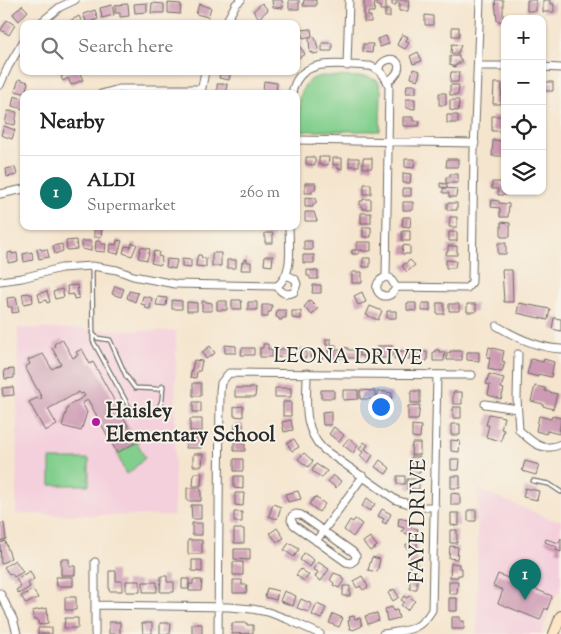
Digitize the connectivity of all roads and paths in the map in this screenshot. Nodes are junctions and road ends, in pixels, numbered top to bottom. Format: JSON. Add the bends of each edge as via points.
{"nodes":[{"id":1,"x":75,"y":0,"type":"edge"},
{"id":2,"x":349,"y":0,"type":"edge"},
{"id":3,"x":480,"y":0,"type":"edge"},
{"id":4,"x":236,"y":1,"type":"edge"},
{"id":5,"x":44,"y":20,"type":"edge"},
{"id":6,"x":226,"y":20,"type":"edge"},
{"id":7,"x":20,"y":47,"type":"edge"},
{"id":8,"x":348,"y":66,"type":"junction"},
{"id":9,"x":478,"y":66,"type":"junction"},
{"id":10,"x":501,"y":66,"type":"edge"},
{"id":11,"x":546,"y":68,"type":"edge"},
{"id":12,"x":561,"y":68,"type":"edge"},
{"id":13,"x":378,"y":69,"type":"junction"},
{"id":14,"x":300,"y":73,"type":"edge"},
{"id":15,"x":204,"y":75,"type":"edge"},
{"id":16,"x":298,"y":75,"type":"edge"},
{"id":17,"x":387,"y":80,"type":"junction"},
{"id":18,"x":0,"y":85,"type":"edge"},
{"id":19,"x":201,"y":90,"type":"edge"},
{"id":20,"x":292,"y":90,"type":"edge"},
{"id":21,"x":300,"y":140,"type":"edge"},
{"id":22,"x":389,"y":142,"type":"junction"},
{"id":23,"x":474,"y":143,"type":"junction"},
{"id":24,"x":20,"y":191,"type":"edge"},
{"id":25,"x":0,"y":194,"type":"edge"},
{"id":26,"x":289,"y":230,"type":"edge"},
{"id":27,"x":92,"y":266,"type":"junction"},
{"id":28,"x":287,"y":276,"type":"junction"},
{"id":29,"x":386,"y":277,"type":"junction"},
{"id":30,"x":0,"y":281,"type":"edge"},
{"id":31,"x":279,"y":284,"type":"junction"},
{"id":32,"x":396,"y":287,"type":"junction"},
{"id":33,"x":497,"y":326,"type":"dead end"},
{"id":34,"x":92,"y":333,"type":"junction"},
{"id":35,"x":561,"y":349,"type":"edge"},
{"id":36,"x":518,"y":354,"type":"dead end"},
{"id":37,"x":308,"y":373,"type":"junction"},
{"id":38,"x":437,"y":375,"type":"junction"},
{"id":39,"x":472,"y":375,"type":"dead end"},
{"id":40,"x":484,"y":404,"type":"dead end"},
{"id":41,"x":517,"y":409,"type":"junction"},
{"id":42,"x":561,"y":444,"type":"edge"},
{"id":43,"x":363,"y":476,"type":"junction"},
{"id":44,"x":533,"y":481,"type":"dead end"},
{"id":45,"x":561,"y":492,"type":"edge"},
{"id":46,"x":435,"y":507,"type":"junction"},
{"id":47,"x":324,"y":531,"type":"junction"},
{"id":48,"x":316,"y":541,"type":"junction"},
{"id":49,"x":95,"y":562,"type":"dead end"},
{"id":50,"x":0,"y":593,"type":"edge"},
{"id":51,"x":95,"y":604,"type":"junction"},
{"id":52,"x":218,"y":606,"type":"junction"},
{"id":53,"x":561,"y":616,"type":"edge"},
{"id":54,"x":17,"y":634,"type":"edge"},
{"id":55,"x":94,"y":634,"type":"edge"},
{"id":56,"x":218,"y":634,"type":"edge"},
{"id":57,"x":320,"y":634,"type":"edge"},
{"id":58,"x":383,"y":634,"type":"edge"},
{"id":59,"x":554,"y":634,"type":"edge"}],
"edges":[{"from":1,"to":5,"type":"street"},
{"from":2,"to":8,"type":"street"},
{"from":3,"to":9,"type":"street"},
{"from":4,"to":6,"type":"street"},
{"from":7,"to":18,"type":"street"},
{"from":8,"to":13,"type":"street"},
{"from":8,"to":14,"type":"street","via":[[318,66]]},
{"from":9,"to":10,"type":"street"},
{"from":9,"to":23,"type":"street"},
{"from":11,"to":12,"type":"street"},
{"from":13,"to":17,"type":"street"},
{"from":13,"to":17,"type":"street","via":[[384,62],[396,60],[398,71]]},
{"from":15,"to":19,"type":"street"},
{"from":16,"to":20,"type":"street"},
{"from":17,"to":22,"type":"street"},
{"from":21,"to":22,"type":"street"},
{"from":22,"to":23,"type":"street"},
{"from":22,"to":29,"type":"street"},
{"from":23,"to":32,"type":"street","via":[[472,282],[468,288]]},
{"from":24,"to":25,"type":"street"},
{"from":26,"to":28,"type":"street"},
{"from":27,"to":30,"type":"street","via":[[61,268]]},
{"from":27,"to":31,"type":"street","via":[[174,284]]},
{"from":27,"to":34,"type":"lane"},
{"from":28,"to":31,"type":"street"},
{"from":28,"to":31,"type":"street","via":[[295,279],[294,292],[282,292]]},
{"from":29,"to":32,"type":"street"},
{"from":29,"to":32,"type":"street","via":[[380,279],[377,291],[388,296]]},
{"from":33,"to":35,"type":"street","via":[[534,344]]},
{"from":34,"to":34,"type":"lane","via":[[97,350],[129,407],[134,411],[152,412],[158,408],[163,386],[158,389],[134,388],[110,340],[97,338]]},
{"from":36,"to":41,"type":"street"},
{"from":37,"to":38,"type":"street","name":"LEONA DRIVE"},
{"from":37,"to":43,"type":"street","via":[[308,422],[315,441]]},
{"from":37,"to":52,"type":"street","name":"LEONA DRIVE","via":[[235,372],[229,373],[222,383]]},
{"from":38,"to":39,"type":"street","name":"LEONA DRIVE"},
{"from":38,"to":46,"type":"street","name":"FAYE DRIVE"},
{"from":40,"to":41,"type":"street"},
{"from":41,"to":42,"type":"street","via":[[519,430],[535,444],[552,448]]},
{"from":43,"to":46,"type":"street","via":[[396,500],[419,507]]},
{"from":43,"to":47,"type":"street"},
{"from":44,"to":45,"type":"lane","via":[[548,484]]},
{"from":46,"to":58,"type":"street","name":"FAYE DRIVE","via":[[432,610],[420,626],[412,630]]},
{"from":47,"to":48,"type":"street"},
{"from":47,"to":48,"type":"street","via":[[301,515],[292,516],[294,525]]},
{"from":47,"to":48,"type":"street","via":[[353,552],[355,560],[346,562]]},
{"from":49,"to":51,"type":"street"},
{"from":50,"to":54,"type":"street"},
{"from":51,"to":52,"type":"street"},
{"from":51,"to":55,"type":"street"},
{"from":52,"to":56,"type":"street"},
{"from":52,"to":57,"type":"street","via":[[268,612]]},
{"from":53,"to":59,"type":"main road"}]}
